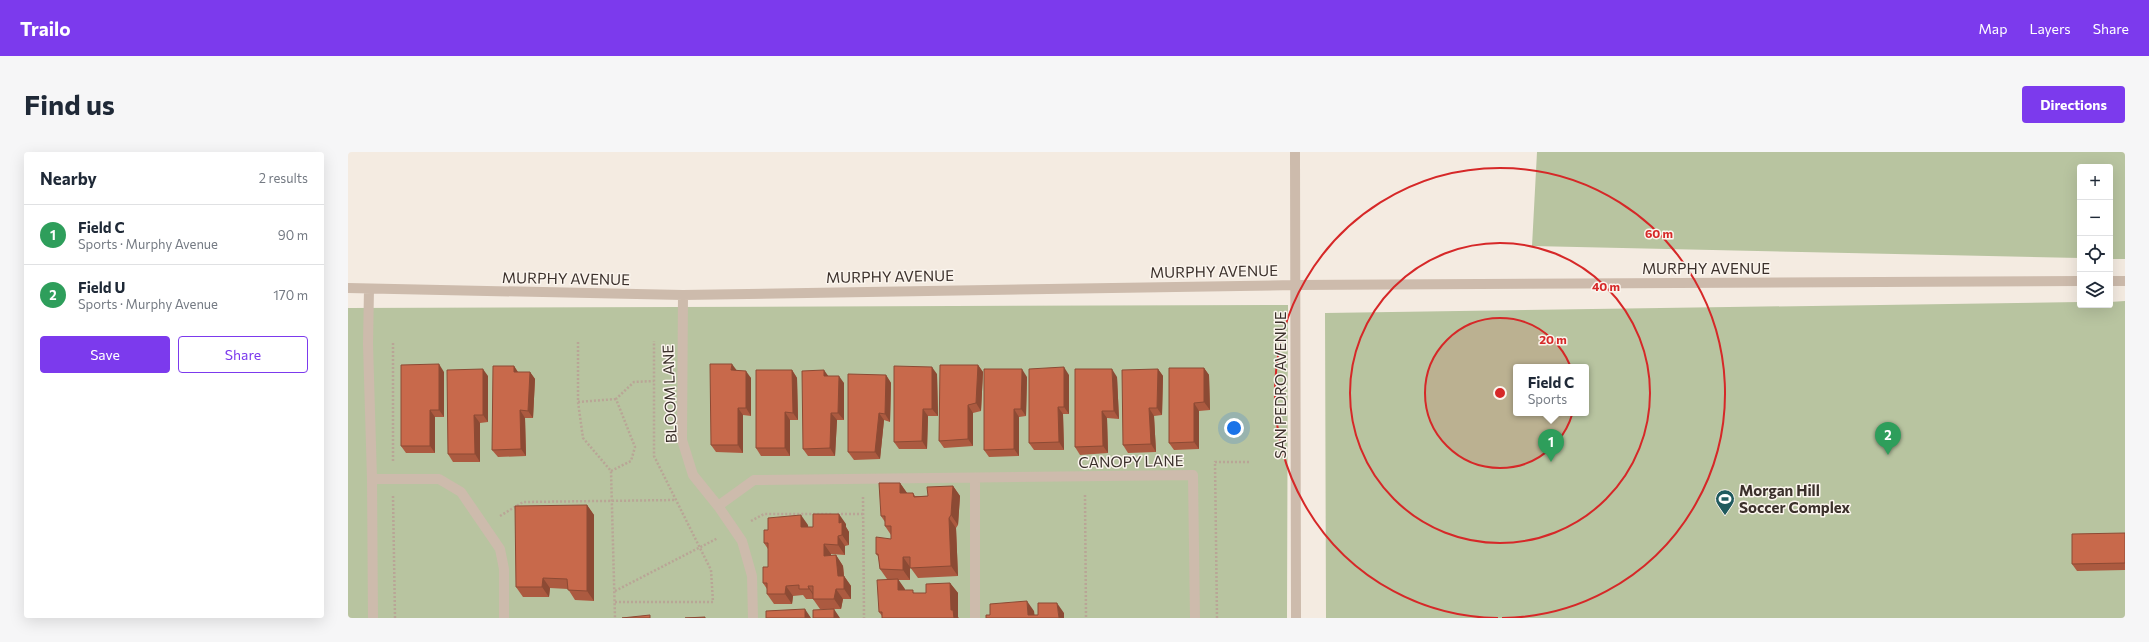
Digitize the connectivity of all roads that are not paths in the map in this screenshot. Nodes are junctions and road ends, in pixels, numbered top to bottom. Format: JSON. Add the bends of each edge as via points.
{"nodes":[{"id":1,"x":1296,"y":152,"type":"edge"},
{"id":2,"x":2113,"y":281,"type":"edge"},
{"id":3,"x":2125,"y":281,"type":"edge"},
{"id":4,"x":2077,"y":282,"type":"edge"},
{"id":5,"x":1295,"y":285,"type":"junction"},
{"id":6,"x":348,"y":288,"type":"edge"},
{"id":7,"x":369,"y":289,"type":"junction"},
{"id":8,"x":683,"y":295,"type":"junction"},
{"id":9,"x":975,"y":478,"type":"junction"},
{"id":10,"x":372,"y":479,"type":"junction"},
{"id":11,"x":718,"y":506,"type":"junction"},
{"id":12,"x":373,"y":618,"type":"edge"},
{"id":13,"x":504,"y":618,"type":"edge"},
{"id":14,"x":753,"y":618,"type":"edge"},
{"id":15,"x":975,"y":618,"type":"edge"},
{"id":16,"x":1194,"y":618,"type":"edge"},
{"id":17,"x":1296,"y":618,"type":"edge"}],
"edges":[{"from":1,"to":5,"type":"street","name":"SAN PEDRO AVENUE"},
{"from":2,"to":3,"type":"street"},
{"from":4,"to":5,"type":"street","name":"MURPHY AVENUE"},
{"from":5,"to":8,"type":"street","name":"MURPHY AVENUE"},
{"from":5,"to":17,"type":"street","name":"SAN PEDRO AVENUE"},
{"from":6,"to":7,"type":"street","name":"MURPHY AVENUE"},
{"from":7,"to":8,"type":"street","name":"MURPHY AVENUE"},
{"from":7,"to":10,"type":"street"},
{"from":8,"to":11,"type":"street","name":"BLOOM LANE","via":[[682,440],[693,475]]},
{"from":9,"to":11,"type":"street","name":"CANOPY LANE","via":[[754,480]]},
{"from":9,"to":15,"type":"street"},
{"from":9,"to":16,"type":"street","name":"CANOPY LANE","via":[[1193,475]]},
{"from":10,"to":12,"type":"street"},
{"from":10,"to":13,"type":"street","via":[[439,479],[461,492],[500,549],[504,569]]},
{"from":11,"to":14,"type":"street","name":"BLOOM LANE","via":[[744,548],[752,576]]}]}
